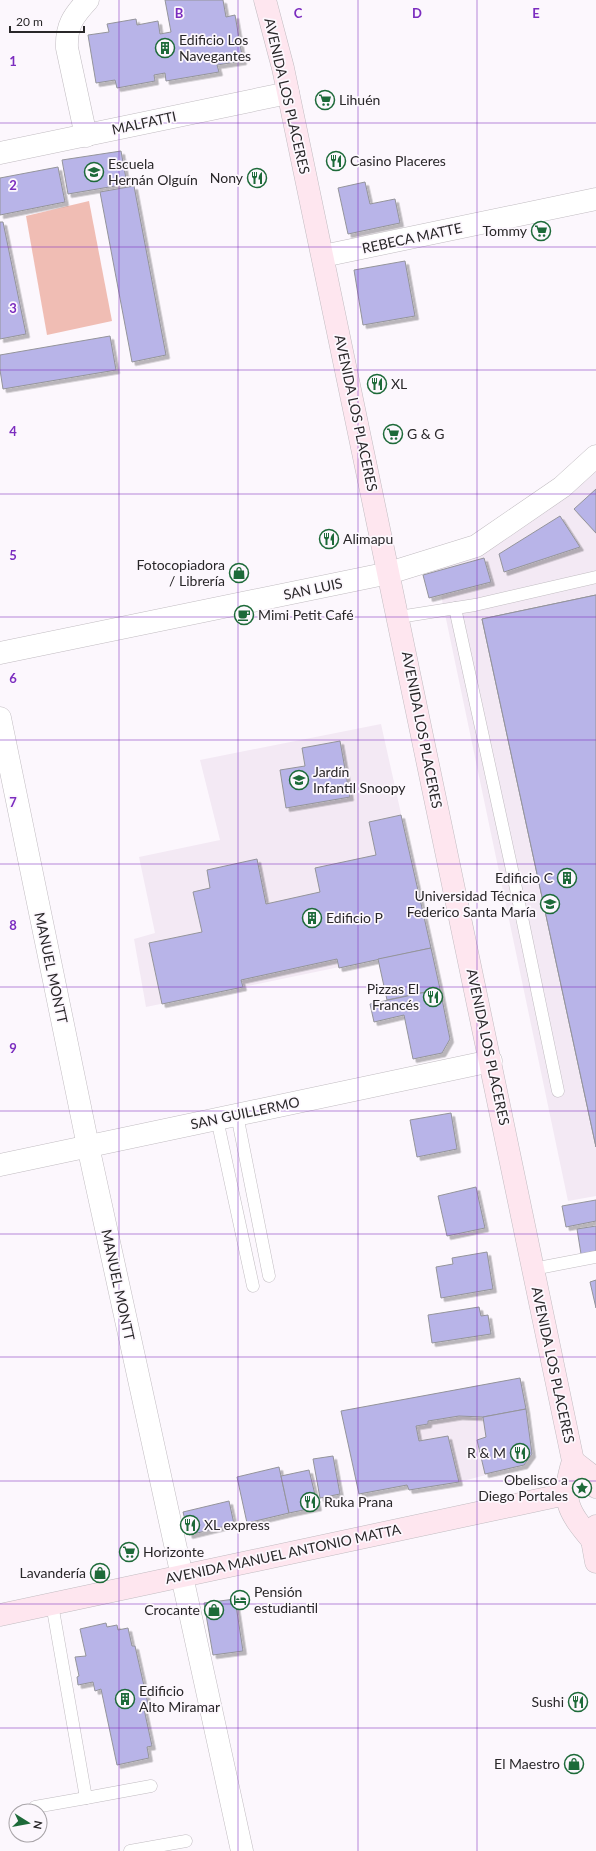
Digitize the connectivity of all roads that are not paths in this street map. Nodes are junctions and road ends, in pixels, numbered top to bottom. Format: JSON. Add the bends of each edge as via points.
{"nodes":[{"id":1,"x":88,"y":0,"type":"edge"},
{"id":2,"x":265,"y":0,"type":"edge"},
{"id":3,"x":288,"y":93,"type":"junction"},
{"id":4,"x":86,"y":136,"type":"junction"},
{"id":5,"x":0,"y":153,"type":"edge"},
{"id":6,"x":596,"y":199,"type":"edge"},
{"id":7,"x":323,"y":256,"type":"junction"},
{"id":8,"x":596,"y":456,"type":"edge"},
{"id":9,"x":389,"y":573,"type":"junction"},
{"id":10,"x":596,"y":577,"type":"edge"},
{"id":11,"x":455,"y":608,"type":"junction"},
{"id":12,"x":399,"y":617,"type":"junction"},
{"id":13,"x":0,"y":653,"type":"edge"},
{"id":14,"x":0,"y":718,"type":"edge"},
{"id":15,"x":491,"y":1060,"type":"junction"},
{"id":16,"x":558,"y":1091,"type":"dead end"},
{"id":17,"x":227,"y":1117,"type":"junction"},
{"id":18,"x":88,"y":1146,"type":"junction"},
{"id":19,"x":0,"y":1165,"type":"edge"},
{"id":20,"x":596,"y":1257,"type":"edge"},
{"id":21,"x":533,"y":1269,"type":"junction"},
{"id":22,"x":269,"y":1276,"type":"dead end"},
{"id":23,"x":253,"y":1286,"type":"dead end"},
{"id":24,"x":573,"y":1461,"type":"junction"},
{"id":25,"x":596,"y":1487,"type":"edge"},
{"id":26,"x":566,"y":1494,"type":"junction"},
{"id":27,"x":594,"y":1532,"type":"edge"},
{"id":28,"x":596,"y":1562,"type":"edge"},
{"id":29,"x":181,"y":1576,"type":"junction"},
{"id":30,"x":52,"y":1604,"type":"junction"},
{"id":31,"x":0,"y":1615,"type":"edge"},
{"id":32,"x":151,"y":1786,"type":"dead end"},
{"id":33,"x":86,"y":1798,"type":"junction"},
{"id":34,"x":48,"y":1805,"type":"edge"},
{"id":35,"x":186,"y":1840,"type":"dead end"},
{"id":36,"x":130,"y":1851,"type":"edge"},
{"id":37,"x":242,"y":1851,"type":"edge"}],
"edges":[{"from":1,"to":4,"type":"street","via":[[73,16],[67,35],[67,48]]},
{"from":2,"to":3,"type":"main road","name":"AVENIDA LOS PLACERES"},
{"from":3,"to":4,"type":"street","name":"MALFATTI"},
{"from":3,"to":7,"type":"main road","name":"AVENIDA LOS PLACERES"},
{"from":4,"to":5,"type":"street","name":"MALFATTI"},
{"from":6,"to":7,"type":"street","name":"REBECA MATTE"},
{"from":7,"to":9,"type":"main road","name":"AVENIDA LOS PLACERES"},
{"from":8,"to":9,"type":"street","name":"SAN LUIS","via":[[562,486],[476,546]]},
{"from":9,"to":12,"type":"main road","name":"AVENIDA LOS PLACERES"},
{"from":9,"to":13,"type":"street","name":"SAN LUIS"},
{"from":10,"to":11,"type":"lane"},
{"from":11,"to":12,"type":"lane"},
{"from":11,"to":16,"type":"lane"},
{"from":12,"to":15,"type":"main road","name":"AVENIDA LOS PLACERES"},
{"from":14,"to":18,"type":"street","name":"MANUEL MONTT"},
{"from":15,"to":17,"type":"street","name":"SAN GUILLERMO"},
{"from":15,"to":21,"type":"main road","name":"AVENIDA LOS PLACERES"},
{"from":17,"to":18,"type":"street","name":"SAN GUILLERMO"},
{"from":17,"to":22,"type":"lane"},
{"from":17,"to":23,"type":"lane"},
{"from":18,"to":19,"type":"street","name":"SAN GUILLERMO"},
{"from":18,"to":29,"type":"street","name":"MANUEL MONTT"},
{"from":20,"to":21,"type":"lane"},
{"from":21,"to":24,"type":"main road","name":"AVENIDA LOS PLACERES"},
{"from":24,"to":25,"type":"main road","name":"AVENIDA LOS PLACERES","via":[[592,1475]]},
{"from":24,"to":26,"type":"main road","name":"AVENIDA LOS PLACERES"},
{"from":26,"to":27,"type":"main road","name":"AVENIDA LOS PLACERES","via":[[575,1520]]},
{"from":26,"to":29,"type":"main road","name":"AVENIDA MANUEL ANTONIO MATTA"},
{"from":27,"to":28,"type":"main road","name":"AVENIDA LOS PLACERES"},
{"from":29,"to":30,"type":"main road","name":"AVENIDA MANUEL ANTONIO MATTA"},
{"from":29,"to":37,"type":"street","name":"MANUEL MONTT"},
{"from":30,"to":31,"type":"main road","name":"AVENIDA MANUEL ANTONIO MATTA"},
{"from":30,"to":33,"type":"lane"},
{"from":32,"to":33,"type":"lane"},
{"from":33,"to":34,"type":"lane"},
{"from":35,"to":36,"type":"lane"}]}
